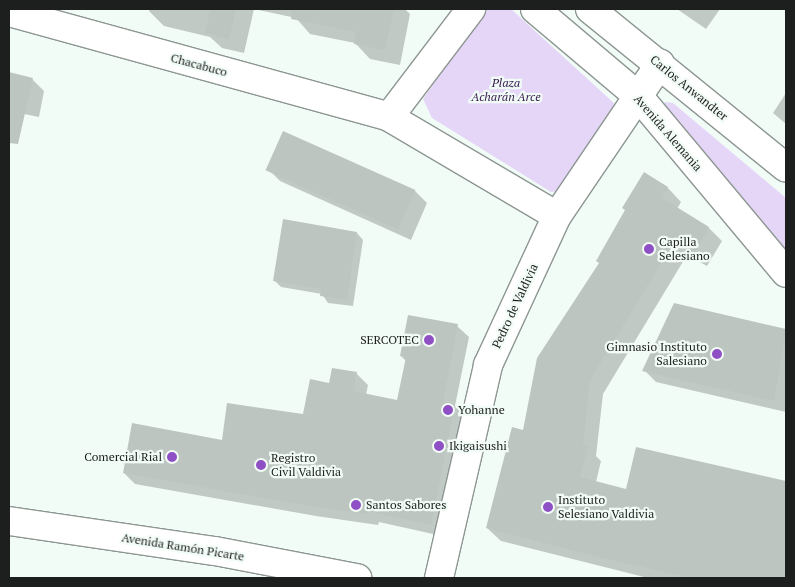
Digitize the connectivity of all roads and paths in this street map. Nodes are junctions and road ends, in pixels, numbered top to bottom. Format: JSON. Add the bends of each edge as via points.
{"nodes":[{"id":1,"x":471,"y":9,"type":"edge"},
{"id":2,"x":535,"y":9,"type":"edge"},
{"id":3,"x":9,"y":12,"type":"edge"},
{"id":4,"x":604,"y":13,"type":"edge"},
{"id":5,"x":660,"y":64,"type":"junction"},
{"id":6,"x":639,"y":97,"type":"junction"},
{"id":7,"x":389,"y":117,"type":"junction"},
{"id":8,"x":786,"y":168,"type":"edge"},
{"id":9,"x":557,"y":216,"type":"junction"},
{"id":10,"x":786,"y":273,"type":"edge"},
{"id":11,"x":9,"y":521,"type":"edge"},
{"id":12,"x":357,"y":578,"type":"edge"},
{"id":13,"x":439,"y":578,"type":"edge"}],
"edges":[{"from":1,"to":7,"type":"street"},
{"from":2,"to":6,"type":"street","name":"Avenida Alemania"},
{"from":3,"to":7,"type":"street","name":"Chacabuco"},
{"from":4,"to":5,"type":"street","name":"Carlos Anwandter"},
{"from":5,"to":6,"type":"street","name":"Pedro de Valdivia"},
{"from":5,"to":8,"type":"street","name":"Carlos Anwandter"},
{"from":6,"to":9,"type":"street","name":"Pedro de Valdivia"},
{"from":6,"to":10,"type":"street","name":"Avenida Alemania"},
{"from":7,"to":9,"type":"street","name":"Chacabuco"},
{"from":9,"to":13,"type":"street","name":"Pedro de Valdivia","via":[[488,365]]},
{"from":11,"to":12,"type":"street","name":"Avenida Ramón Picarte","via":[[215,551]]}]}
